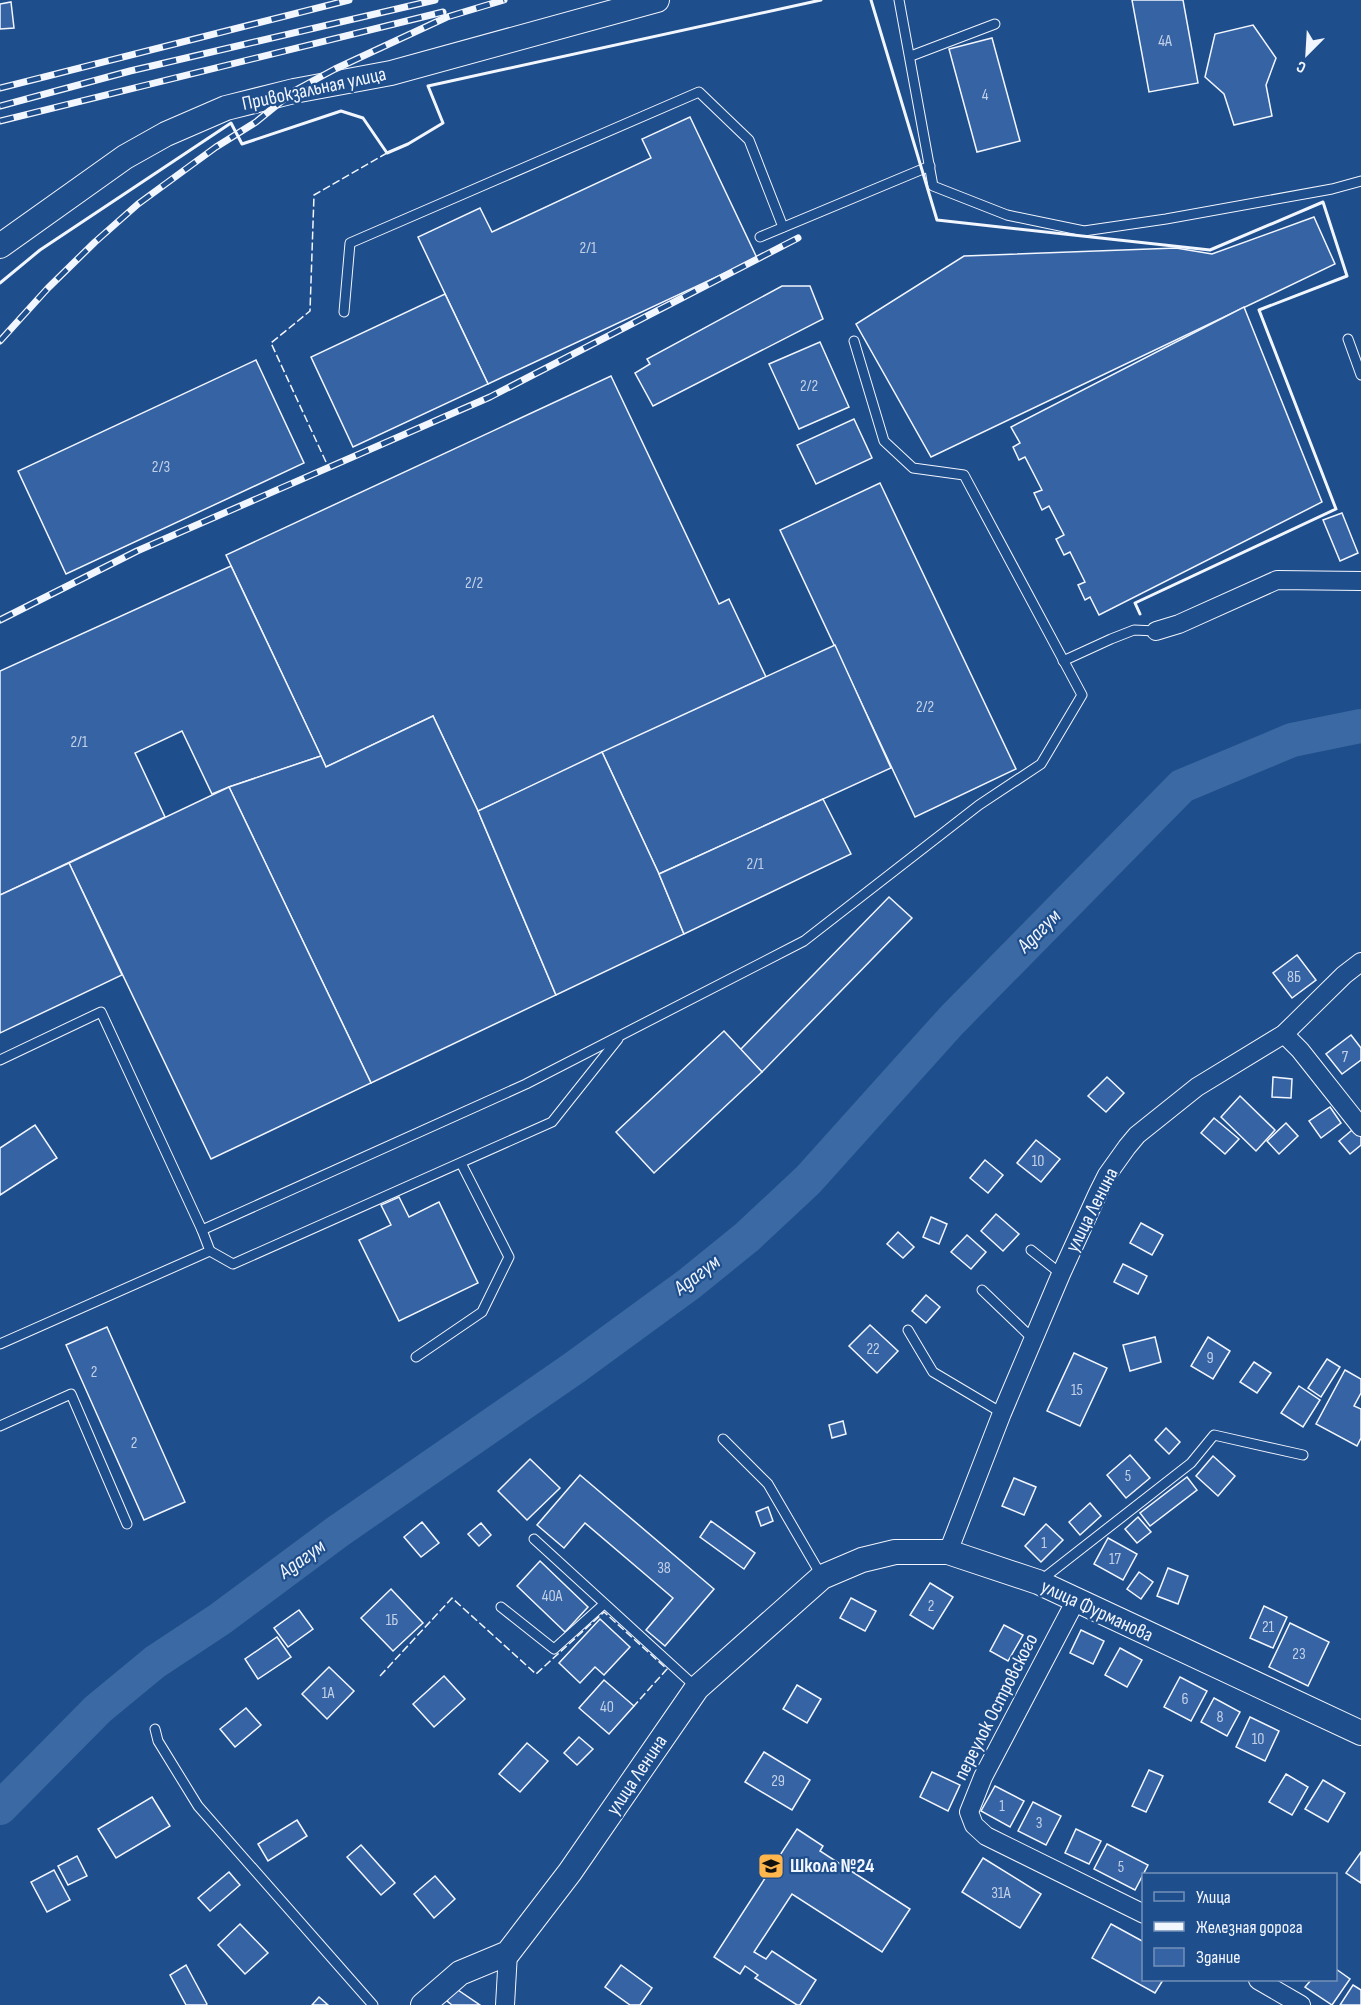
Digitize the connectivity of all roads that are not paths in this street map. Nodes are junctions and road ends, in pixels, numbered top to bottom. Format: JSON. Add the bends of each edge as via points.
{"nodes":[{"id":1,"x":657,"y":0,"type":"edge"},
{"id":2,"x":899,"y":0,"type":"edge"},
{"id":3,"x":994,"y":24,"type":"dead end"},
{"id":4,"x":911,"y":56,"type":"junction"},
{"id":5,"x":930,"y":166,"type":"junction"},
{"id":6,"x":1361,"y":181,"type":"edge"},
{"id":7,"x":783,"y":227,"type":"junction"},
{"id":8,"x":760,"y":237,"type":"dead end"},
{"id":9,"x":0,"y":246,"type":"edge"},
{"id":10,"x":344,"y":312,"type":"dead end"},
{"id":11,"x":1348,"y":339,"type":"dead end"},
{"id":12,"x":854,"y":342,"type":"dead end"},
{"id":13,"x":1361,"y":375,"type":"edge"},
{"id":14,"x":1361,"y":581,"type":"edge"},
{"id":15,"x":1156,"y":631,"type":"joint"},
{"id":16,"x":1063,"y":661,"type":"junction"},
{"id":17,"x":1361,"y":962,"type":"edge"},
{"id":18,"x":1284,"y":1034,"type":"junction"},
{"id":19,"x":621,"y":1035,"type":"junction"},
{"id":20,"x":0,"y":1060,"type":"edge"},
{"id":21,"x":1361,"y":1127,"type":"edge"},
{"id":22,"x":461,"y":1163,"type":"junction"},
{"id":23,"x":202,"y":1230,"type":"junction"},
{"id":24,"x":1031,"y":1250,"type":"dead end"},
{"id":25,"x":210,"y":1251,"type":"junction"},
{"id":26,"x":1061,"y":1274,"type":"junction"},
{"id":27,"x":982,"y":1290,"type":"dead end"},
{"id":28,"x":908,"y":1330,"type":"dead end"},
{"id":29,"x":0,"y":1332,"type":"edge"},
{"id":30,"x":1034,"y":1340,"type":"junction"},
{"id":31,"x":2,"y":1343,"type":"edge"},
{"id":32,"x":416,"y":1357,"type":"dead end"},
{"id":33,"x":1002,"y":1413,"type":"junction"},
{"id":34,"x":0,"y":1425,"type":"edge"},
{"id":35,"x":723,"y":1439,"type":"dead end"},
{"id":36,"x":1304,"y":1455,"type":"dead end"},
{"id":37,"x":127,"y":1524,"type":"dead end"},
{"id":38,"x":534,"y":1539,"type":"dead end"},
{"id":39,"x":948,"y":1552,"type":"junction"},
{"id":40,"x":822,"y":1577,"type":"junction"},
{"id":41,"x":1038,"y":1582,"type":"junction"},
{"id":42,"x":1076,"y":1600,"type":"junction"},
{"id":43,"x":604,"y":1604,"type":"junction"},
{"id":44,"x":501,"y":1607,"type":"dead end"},
{"id":45,"x":697,"y":1688,"type":"junction"},
{"id":46,"x":155,"y":1729,"type":"dead end"},
{"id":47,"x":1361,"y":1733,"type":"edge"},
{"id":48,"x":1142,"y":1914,"type":"edge"},
{"id":49,"x":508,"y":1953,"type":"junction"},
{"id":50,"x":1260,"y":1981,"type":"edge"},
{"id":51,"x":374,"y":2005,"type":"edge"},
{"id":52,"x":423,"y":2005,"type":"edge"},
{"id":53,"x":505,"y":2005,"type":"edge"},
{"id":54,"x":1301,"y":2005,"type":"edge"}],
"edges":[{"from":1,"to":9,"type":"main road","name":"Привокзальная улица","via":[[391,73],[226,108],[125,157]]},
{"from":2,"to":4,"type":"lane"},
{"from":3,"to":4,"type":"lane"},
{"from":4,"to":5,"type":"lane"},
{"from":5,"to":6,"type":"lane","via":[[933,186],[1007,215],[1084,231]]},
{"from":5,"to":7,"type":"lane"},
{"from":7,"to":8,"type":"lane"},
{"from":7,"to":10,"type":"lane","via":[[749,140],[699,92],[350,243]]},
{"from":11,"to":13,"type":"lane"},
{"from":12,"to":16,"type":"lane","via":[[884,441],[913,468],[964,475]]},
{"from":14,"to":15,"type":"street","via":[[1277,580]]},
{"from":15,"to":16,"type":"lane","via":[[1134,630]]},
{"from":16,"to":19,"type":"lane","via":[[1082,695],[1041,764],[979,805],[804,941]]},
{"from":17,"to":18,"type":"street","name":"улица Ленина"},
{"from":18,"to":21,"type":"street"},
{"from":18,"to":26,"type":"street","name":"улица Ленина","via":[[1197,1087],[1137,1135],[1107,1175]]},
{"from":19,"to":22,"type":"lane","via":[[552,1122]]},
{"from":19,"to":23,"type":"lane","via":[[526,1084]]},
{"from":20,"to":23,"type":"lane","via":[[101,1012]]},
{"from":22,"to":25,"type":"lane","via":[[233,1264]]},
{"from":22,"to":32,"type":"lane","via":[[509,1257],[482,1312]]},
{"from":23,"to":25,"type":"lane"},
{"from":24,"to":26,"type":"lane"},
{"from":25,"to":31,"type":"lane"},
{"from":26,"to":30,"type":"street","name":"улица Ленина"},
{"from":27,"to":30,"type":"lane"},
{"from":28,"to":33,"type":"lane","via":[[933,1372]]},
{"from":29,"to":31,"type":"lane"},
{"from":30,"to":33,"type":"street","name":"улица Ленина"},
{"from":33,"to":39,"type":"street","name":"улица Ленина"},
{"from":34,"to":37,"type":"lane","via":[[71,1394]]},
{"from":35,"to":40,"type":"lane","via":[[768,1484]]},
{"from":36,"to":41,"type":"lane","via":[[1214,1435],[1191,1463]]},
{"from":38,"to":43,"type":"lane"},
{"from":39,"to":40,"type":"main road","name":"улица Фурманова","via":[[895,1552],[862,1560]]},
{"from":39,"to":41,"type":"main road","name":"улица Фурманова"},
{"from":40,"to":45,"type":"main road","name":"улица Ленина"},
{"from":41,"to":42,"type":"main road","name":"улица Фурманова"},
{"from":42,"to":47,"type":"main road","name":"улица Фурманова"},
{"from":42,"to":48,"type":"street","name":"переулок Островского","via":[[969,1812],[974,1825],[986,1836]]},
{"from":43,"to":44,"type":"lane","via":[[554,1649]]},
{"from":43,"to":45,"type":"lane"},
{"from":45,"to":49,"type":"main road","name":"улица Ленина","via":[[570,1872]]},
{"from":46,"to":51,"type":"lane","via":[[158,1741],[198,1806]]},
{"from":49,"to":52,"type":"main road","via":[[460,1973]]},
{"from":49,"to":53,"type":"street"},
{"from":50,"to":54,"type":"street"}]}
